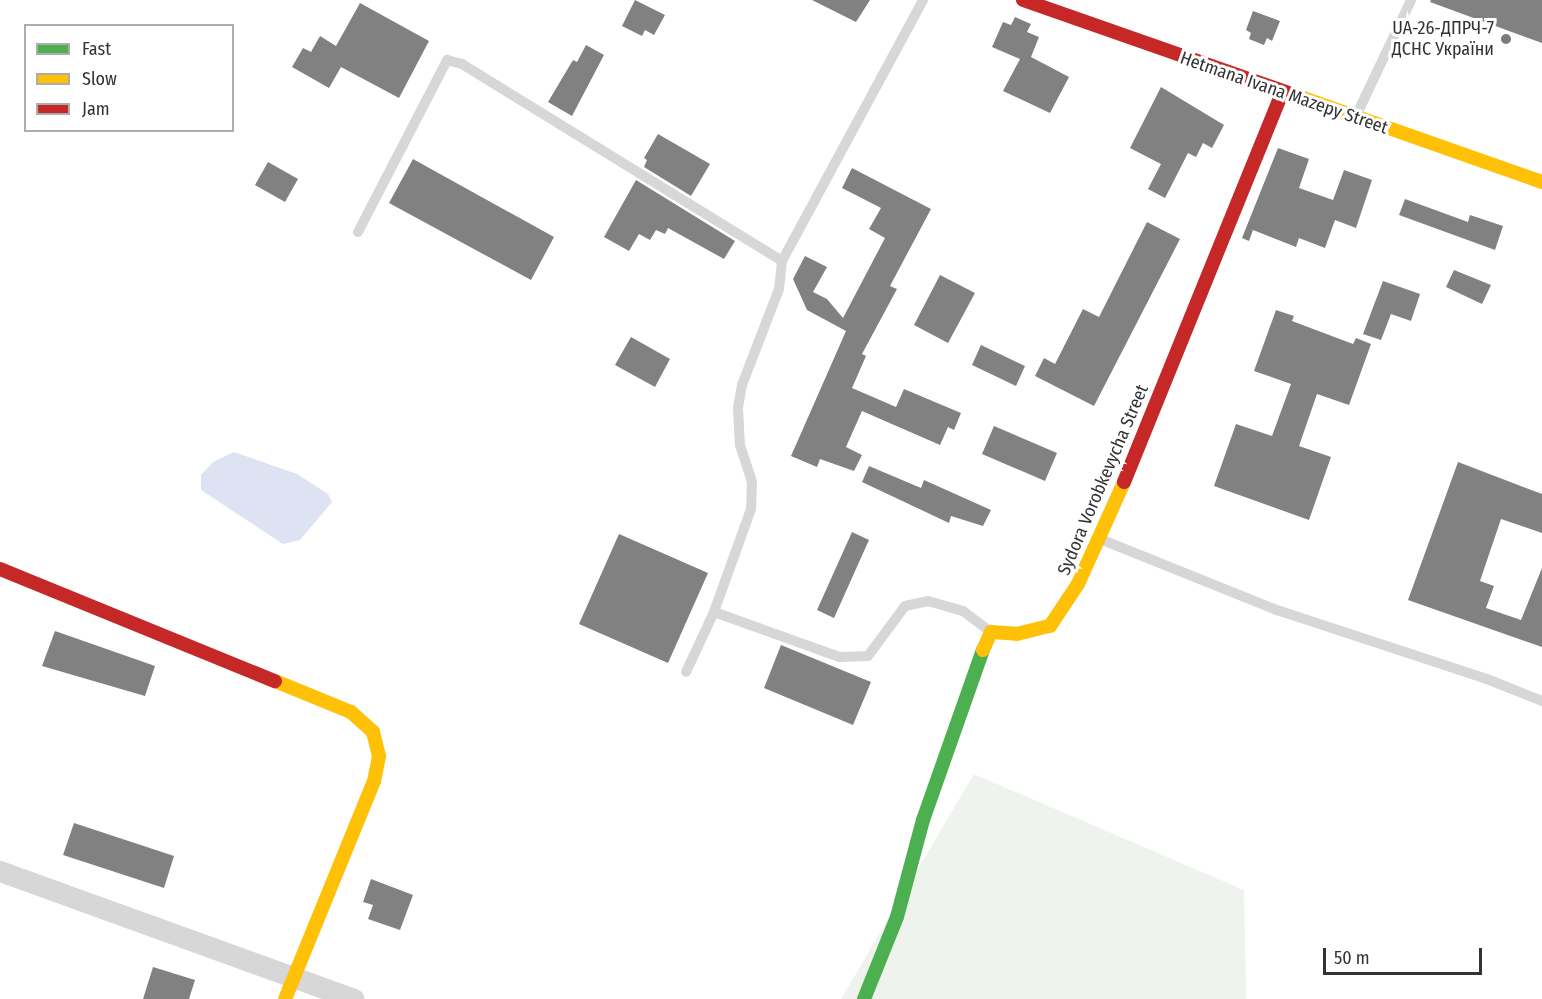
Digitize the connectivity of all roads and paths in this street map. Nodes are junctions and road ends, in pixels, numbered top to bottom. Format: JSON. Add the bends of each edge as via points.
{"nodes":[{"id":1,"x":923,"y":0,"type":"edge"},
{"id":2,"x":1411,"y":0,"type":"edge"},
{"id":3,"x":1026,"y":1,"type":"edge"},
{"id":4,"x":1282,"y":93,"type":"junction"},
{"id":5,"x":1354,"y":118,"type":"junction"},
{"id":6,"x":1542,"y":182,"type":"edge"},
{"id":7,"x":358,"y":232,"type":"dead end"},
{"id":8,"x":782,"y":261,"type":"junction"},
{"id":9,"x":1099,"y":539,"type":"junction"},
{"id":10,"x":0,"y":568,"type":"edge"},
{"id":11,"x":714,"y":612,"type":"junction"},
{"id":12,"x":991,"y":632,"type":"junction"},
{"id":13,"x":686,"y":672,"type":"dead end"},
{"id":14,"x":1542,"y":701,"type":"edge"},
{"id":15,"x":0,"y":871,"type":"edge"},
{"id":16,"x":294,"y":979,"type":"junction"},
{"id":17,"x":285,"y":999,"type":"edge"},
{"id":18,"x":354,"y":999,"type":"edge"},
{"id":19,"x":864,"y":999,"type":"edge"}],
"edges":[{"from":1,"to":8,"type":"lane"},
{"from":2,"to":5,"type":"lane"},
{"from":3,"to":4,"type":"street","name":"Hetmana Ivana Mazepy Street"},
{"from":4,"to":5,"type":"street","name":"Hetmana Ivana Mazepy Street"},
{"from":4,"to":9,"type":"street","name":"Sydora Vorobkevycha Street"},
{"from":5,"to":6,"type":"street","name":"Hetmana Ivana Mazepy Street"},
{"from":7,"to":8,"type":"lane","via":[[447,60],[462,64]]},
{"from":8,"to":11,"type":"lane","via":[[779,289],[742,385],[738,408],[740,445],[752,482],[751,509]]},
{"from":9,"to":12,"type":"street","name":"Sydora Vorobkevycha Street","via":[[1064,610],[1050,627],[1017,634]]},
{"from":9,"to":14,"type":"lane","via":[[1277,610],[1487,678]]},
{"from":10,"to":16,"type":"street","via":[[351,712],[373,732],[379,756],[374,781]]},
{"from":11,"to":12,"type":"lane","via":[[840,657],[868,656],[905,606],[928,601],[963,611]]},
{"from":11,"to":13,"type":"lane"},
{"from":12,"to":19,"type":"street","via":[[930,799],[897,917]]},
{"from":15,"to":16,"type":"street"},
{"from":16,"to":17,"type":"street"},
{"from":16,"to":18,"type":"street"}]}
